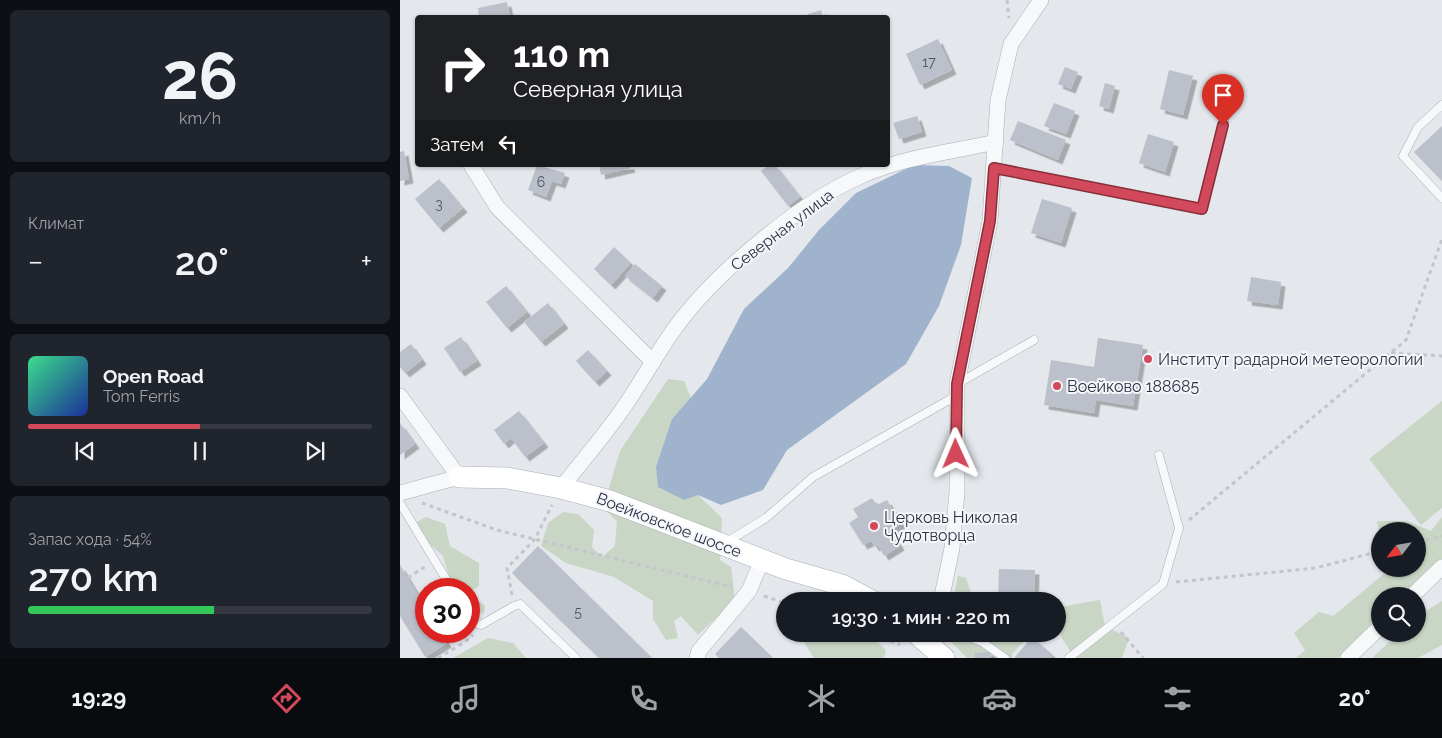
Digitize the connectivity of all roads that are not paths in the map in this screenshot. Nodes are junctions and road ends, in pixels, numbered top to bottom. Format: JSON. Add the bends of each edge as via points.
{"nodes":[{"id":1,"x":1041,"y":0,"type":"edge"},
{"id":2,"x":1442,"y":105,"type":"edge"},
{"id":3,"x":1227,"y":108,"type":"dead end"},
{"id":4,"x":996,"y":142,"type":"junction"},
{"id":5,"x":890,"y":164,"type":"edge"},
{"id":6,"x":472,"y":167,"type":"edge"},
{"id":7,"x":874,"y":167,"type":"edge"},
{"id":8,"x":994,"y":168,"type":"junction"},
{"id":9,"x":856,"y":170,"type":"edge"},
{"id":10,"x":1442,"y":198,"type":"edge"},
{"id":11,"x":1034,"y":340,"type":"dead end"},
{"id":12,"x":653,"y":362,"type":"junction"},
{"id":13,"x":956,"y":390,"type":"junction"},
{"id":14,"x":400,"y":396,"type":"edge"},
{"id":15,"x":1159,"y":455,"type":"dead end"},
{"id":16,"x":459,"y":477,"type":"junction"},
{"id":17,"x":561,"y":488,"type":"junction"},
{"id":18,"x":400,"y":492,"type":"edge"},
{"id":19,"x":400,"y":503,"type":"edge"},
{"id":20,"x":721,"y":545,"type":"junction"},
{"id":21,"x":762,"y":560,"type":"junction"},
{"id":22,"x":1442,"y":567,"type":"edge"},
{"id":23,"x":446,"y":578,"type":"edge"},
{"id":24,"x":1421,"y":587,"type":"edge"},
{"id":25,"x":855,"y":592,"type":"edge"},
{"id":26,"x":943,"y":592,"type":"edge"},
{"id":27,"x":480,"y":625,"type":"edge"},
{"id":28,"x":1371,"y":636,"type":"edge"},
{"id":29,"x":927,"y":642,"type":"edge"},
{"id":30,"x":982,"y":642,"type":"edge"},
{"id":31,"x":576,"y":658,"type":"edge"},
{"id":32,"x":697,"y":658,"type":"edge"},
{"id":33,"x":944,"y":658,"type":"edge"},
{"id":34,"x":1005,"y":658,"type":"edge"},
{"id":35,"x":1069,"y":658,"type":"edge"},
{"id":36,"x":1348,"y":658,"type":"edge"}],
"edges":[{"from":1,"to":4,"type":"street","via":[[1011,44],[998,100]]},
{"from":2,"to":10,"type":"lane","via":[[1418,127],[1403,156]]},
{"from":3,"to":8,"type":"lane","via":[[1202,209]]},
{"from":4,"to":5,"type":"street","name":"Северная улица"},
{"from":4,"to":8,"type":"street"},
{"from":6,"to":12,"type":"street","via":[[497,207]]},
{"from":7,"to":9,"type":"street","name":"Северная улица"},
{"from":8,"to":13,"type":"street","via":[[990,221]]},
{"from":9,"to":12,"type":"street","name":"Северная улица","via":[[748,252],[700,297]]},
{"from":11,"to":13,"type":"lane"},
{"from":12,"to":17,"type":"street","name":"Северная улица","via":[[623,408]]},
{"from":13,"to":20,"type":"lane","via":[[813,477],[766,518]]},
{"from":13,"to":26,"type":"street","via":[[957,492],[952,548]]},
{"from":14,"to":16,"type":"street"},
{"from":15,"to":35,"type":"lane","via":[[1179,528],[1163,584]]},
{"from":16,"to":17,"type":"street","name":"Воейковское шоссе","via":[[507,478]]},
{"from":16,"to":18,"type":"street"},
{"from":17,"to":20,"type":"street","name":"Воейковское шоссе","via":[[610,501]]},
{"from":19,"to":23,"type":"lane"},
{"from":20,"to":21,"type":"street","name":"Воейковское шоссе"},
{"from":21,"to":25,"type":"street","name":"Воейковское шоссе"},
{"from":21,"to":32,"type":"street","via":[[748,591],[699,651]]},
{"from":22,"to":24,"type":"street"},
{"from":27,"to":31,"type":"lane","via":[[520,604]]},
{"from":28,"to":36,"type":"street"},
{"from":29,"to":33,"type":"street"},
{"from":30,"to":34,"type":"lane"}]}
